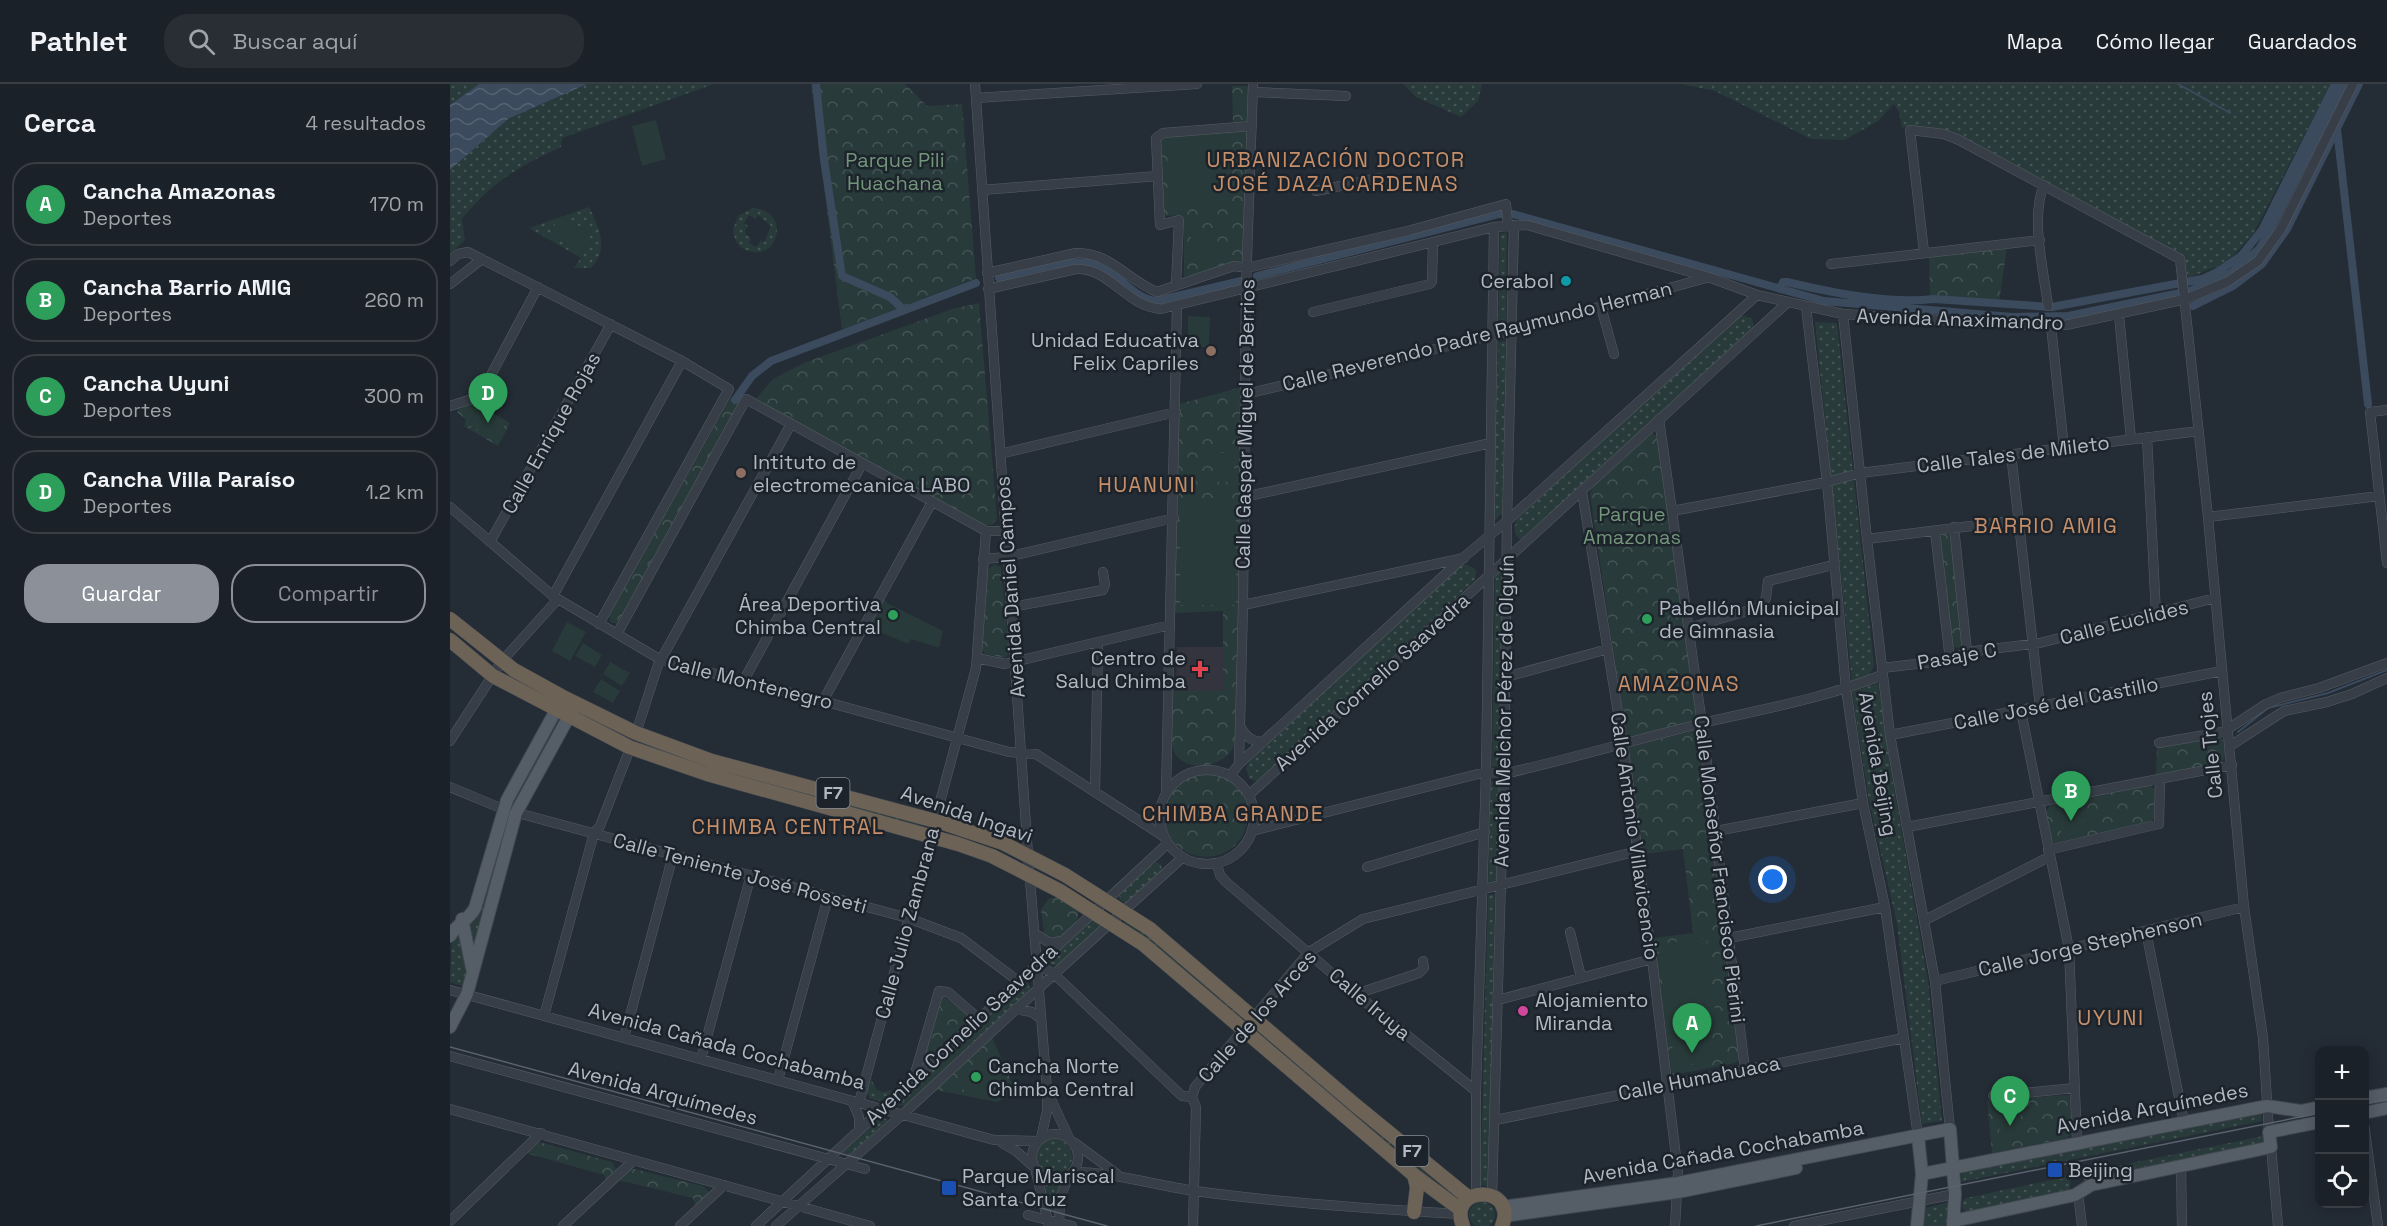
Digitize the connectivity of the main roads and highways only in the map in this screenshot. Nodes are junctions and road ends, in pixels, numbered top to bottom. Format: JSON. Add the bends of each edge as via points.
{"nodes":[{"id":1,"x":450,"y":619,"type":"edge"},
{"id":2,"x":450,"y":640,"type":"edge"},
{"id":3,"x":563,"y":697,"type":"junction"},
{"id":4,"x":576,"y":704,"type":"junction"},
{"id":5,"x":556,"y":711,"type":"junction"},
{"id":6,"x":569,"y":717,"type":"junction"},
{"id":7,"x":450,"y":915,"type":"edge"},
{"id":8,"x":462,"y":919,"type":"junction"},
{"id":9,"x":450,"y":936,"type":"edge"},
{"id":10,"x":472,"y":971,"type":"junction"},
{"id":11,"x":450,"y":1027,"type":"edge"},
{"id":12,"x":2387,"y":1094,"type":"edge"},
{"id":13,"x":2369,"y":1097,"type":"edge"},
{"id":14,"x":2315,"y":1108,"type":"edge"},
{"id":15,"x":2387,"y":1108,"type":"edge"},
{"id":16,"x":2369,"y":1112,"type":"edge"},
{"id":17,"x":2315,"y":1123,"type":"edge"},
{"id":18,"x":1950,"y":1133,"type":"joint"},
{"id":19,"x":1919,"y":1139,"type":"junction"},
{"id":20,"x":1953,"y":1167,"type":"junction"},
{"id":21,"x":1922,"y":1174,"type":"junction"},
{"id":22,"x":1414,"y":1175,"type":"junction"},
{"id":23,"x":1473,"y":1196,"type":"junction"},
{"id":24,"x":1414,"y":1212,"type":"road end"},
{"id":25,"x":1503,"y":1216,"type":"edge"},
{"id":26,"x":1462,"y":1217,"type":"edge"},
{"id":27,"x":1953,"y":1223,"type":"edge"},
{"id":28,"x":1917,"y":1226,"type":"edge"}],
"edges":[{"from":1,"to":3,"type":"highway","name":"Avenida Ingavi","number":"F7","via":[[502,661]]},
{"from":2,"to":5,"type":"highway","name":"Avenida Ingavi","number":"F7","via":[[493,676]]},
{"from":3,"to":4,"type":"highway","name":"Avenida Ingavi","number":"F7"},
{"from":3,"to":5,"type":"main road"},
{"from":4,"to":6,"type":"main road"},
{"from":4,"to":23,"type":"highway","name":"Avenida Ingavi","number":"F7","via":[[636,733],[712,761],[934,820],[1028,855],[1150,929]]},
{"from":5,"to":6,"type":"highway","name":"Avenida Ingavi","number":"F7"},
{"from":5,"to":8,"type":"main road","via":[[503,809],[475,908]]},
{"from":6,"to":10,"type":"main road","via":[[516,813]]},
{"from":6,"to":22,"type":"highway","name":"Avenida Ingavi","number":"F7","via":[[629,747],[707,774],[929,836],[992,856],[1030,874],[1143,944]]},
{"from":7,"to":8,"type":"main road"},
{"from":8,"to":9,"type":"main road"},
{"from":8,"to":10,"type":"main road"},
{"from":10,"to":11,"type":"main road","via":[[467,994]]},
{"from":12,"to":13,"type":"main road"},
{"from":14,"to":20,"type":"main road","name":"Avenida Arquímedes","via":[[2301,1111],[2267,1106]]},
{"from":15,"to":16,"type":"main road"},
{"from":17,"to":27,"type":"main road","name":"Calle Trojes","via":[[2269,1132],[2271,1147],[2091,1185],[2078,1193]]},
{"from":18,"to":19,"type":"main road","name":"Avenida Cañada Cochabamba"},
{"from":18,"to":20,"type":"main road","name":"Avenida Beijing"},
{"from":19,"to":21,"type":"main road","name":"Avenida Beijing"},
{"from":19,"to":25,"type":"main road","name":"Avenida Cañada Cochabamba","via":[[1678,1187]]},
{"from":20,"to":21,"type":"main road","name":"Avenida Arquímedes"},
{"from":20,"to":27,"type":"main road","name":"Avenida Beijing"},
{"from":21,"to":28,"type":"main road","name":"Avenida Beijing"},
{"from":22,"to":24,"type":"highway"},
{"from":22,"to":26,"type":"highway","name":"Avenida Ingavi"},
{"from":23,"to":25,"type":"highway","via":[[1492,1196]]},
{"from":23,"to":26,"type":"highway"}]}
